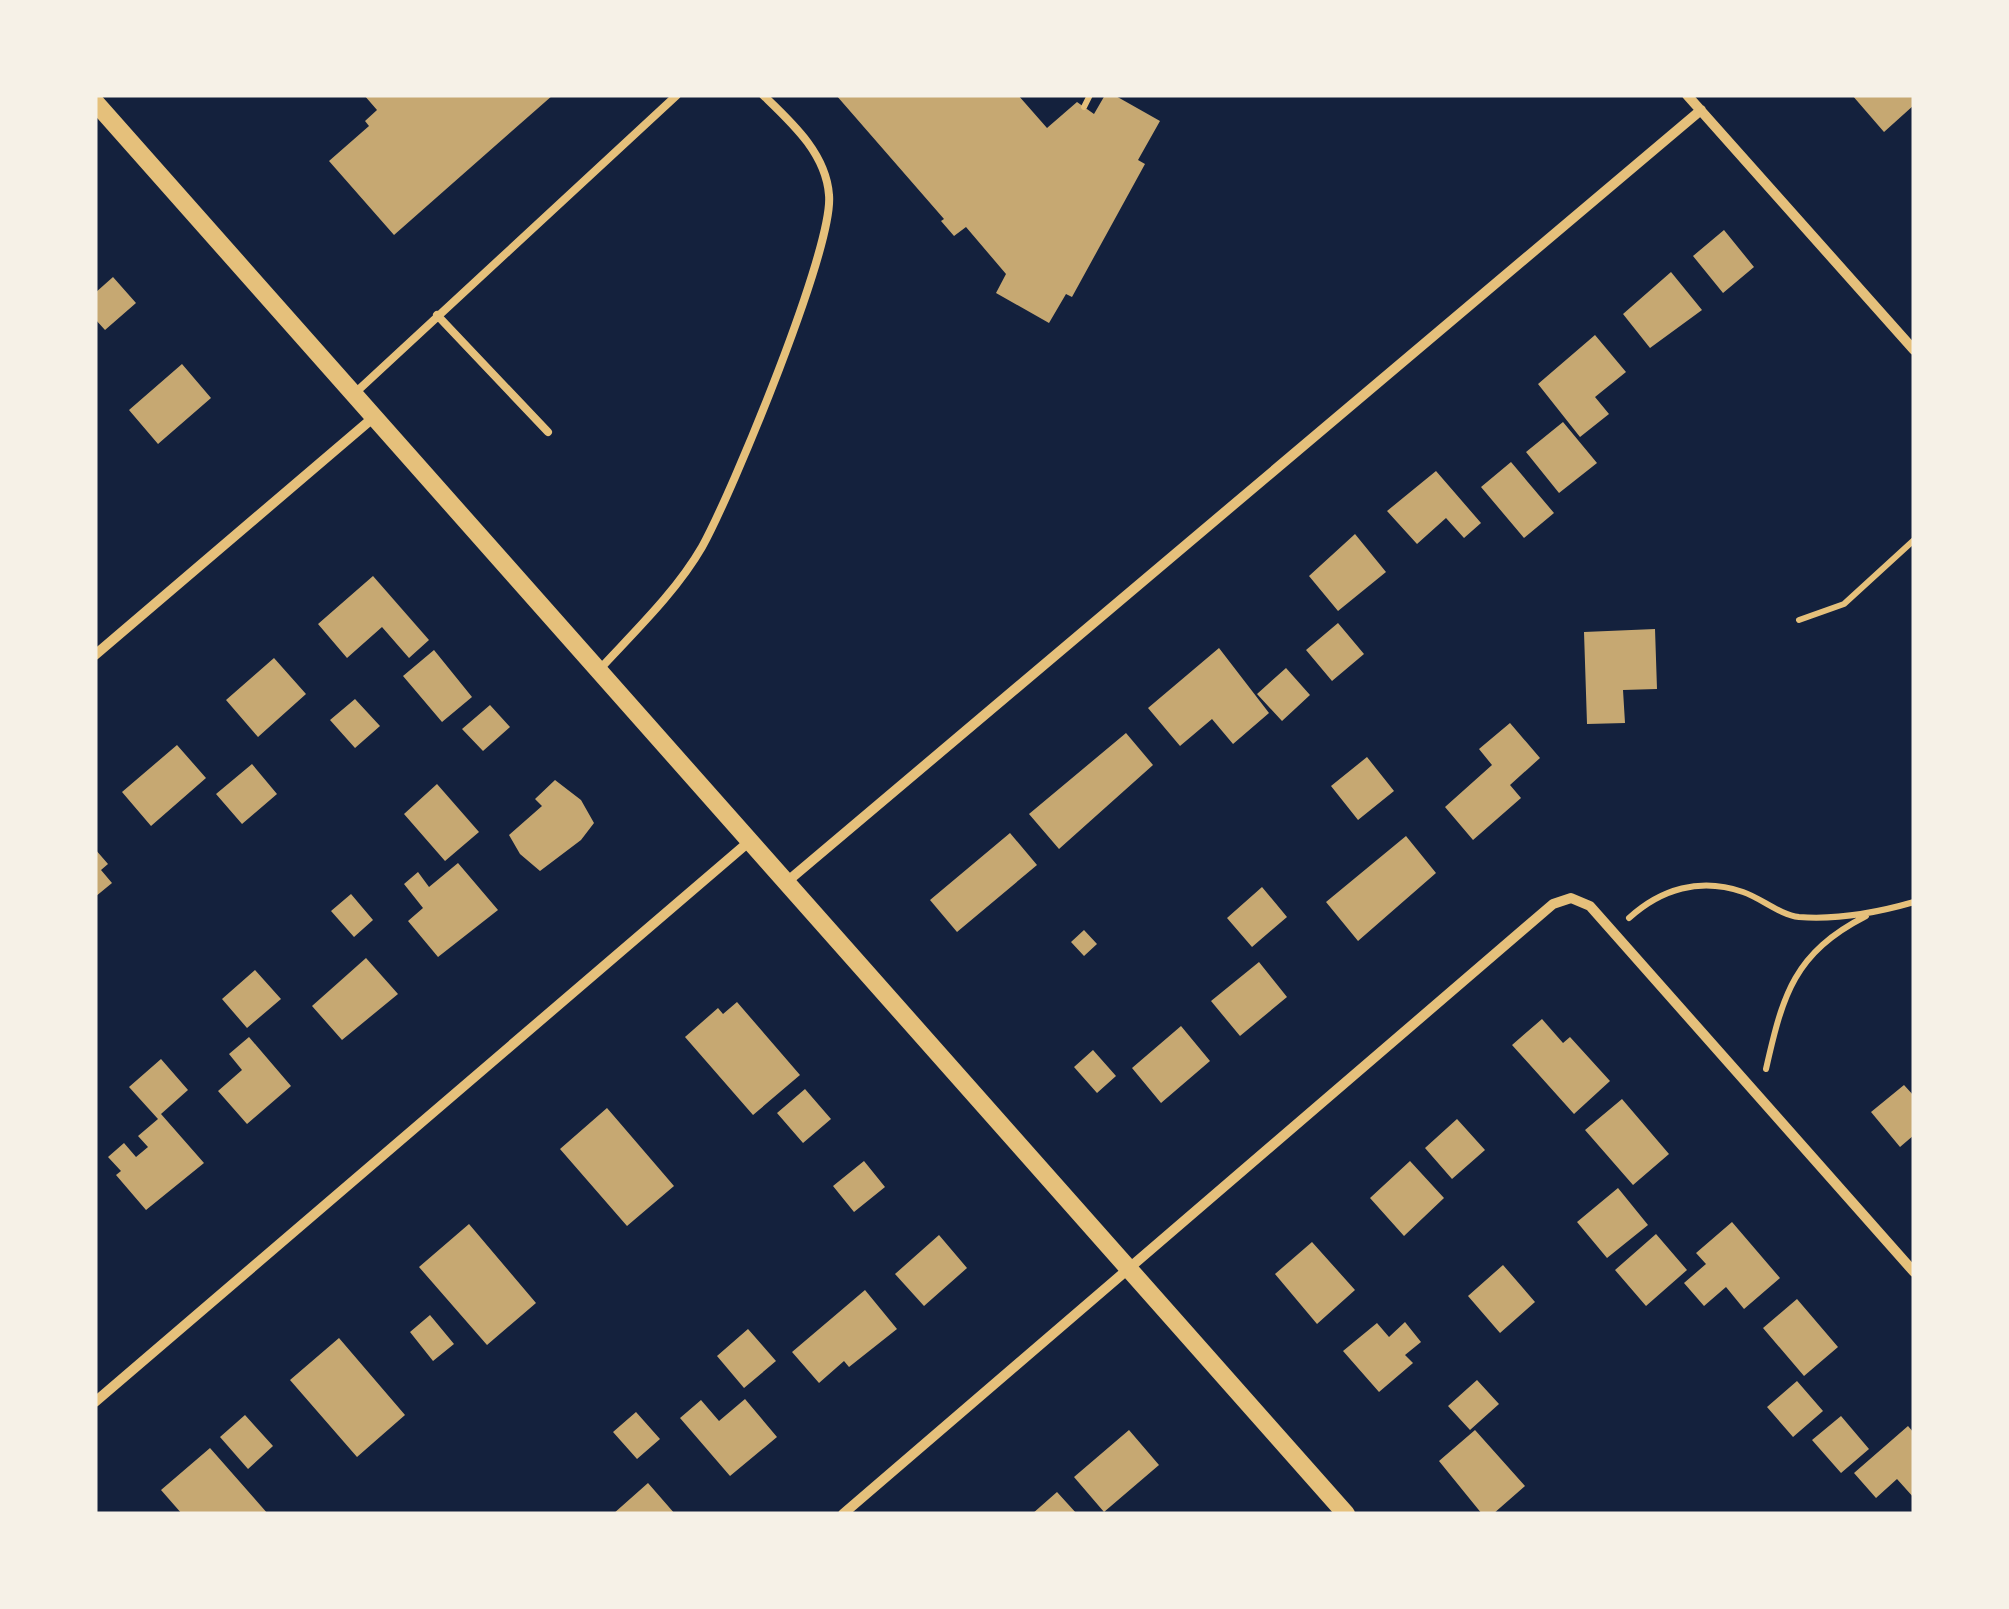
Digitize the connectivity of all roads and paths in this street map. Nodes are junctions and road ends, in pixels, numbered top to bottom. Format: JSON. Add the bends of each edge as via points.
{"nodes":[{"id":1,"x":677,"y":95,"type":"edge"},
{"id":2,"x":763,"y":95,"type":"edge"},
{"id":3,"x":1090,"y":95,"type":"edge"},
{"id":4,"x":1688,"y":95,"type":"edge"},
{"id":5,"x":95,"y":102,"type":"edge"},
{"id":6,"x":1084,"y":107,"type":"dead end"},
{"id":7,"x":1701,"y":110,"type":"junction"},
{"id":8,"x":438,"y":315,"type":"junction"},
{"id":9,"x":1914,"y":350,"type":"edge"},
{"id":10,"x":354,"y":394,"type":"junction"},
{"id":11,"x":374,"y":417,"type":"junction"},
{"id":12,"x":548,"y":432,"type":"dead end"},
{"id":13,"x":1914,"y":540,"type":"edge"},
{"id":14,"x":1798,"y":620,"type":"dead end"},
{"id":15,"x":95,"y":655,"type":"edge"},
{"id":16,"x":599,"y":670,"type":"junction"},
{"id":17,"x":752,"y":839,"type":"junction"},
{"id":18,"x":789,"y":880,"type":"junction"},
{"id":19,"x":1914,"y":902,"type":"edge"},
{"id":20,"x":1867,"y":916,"type":"junction"},
{"id":21,"x":1614,"y":932,"type":"junction"},
{"id":22,"x":1760,"y":1097,"type":"junction"},
{"id":23,"x":1129,"y":1267,"type":"junction"},
{"id":24,"x":1914,"y":1272,"type":"edge"},
{"id":25,"x":95,"y":1402,"type":"edge"},
{"id":26,"x":843,"y":1514,"type":"edge"},
{"id":27,"x":1346,"y":1514,"type":"edge"}],
"edges":[{"from":1,"to":8,"type":"lane"},
{"from":2,"to":16,"type":"lane","via":[[802,132],[820,164],[830,195],[823,242],[702,547]]},
{"from":3,"to":6,"type":"path"},
{"from":4,"to":7,"type":"street"},
{"from":5,"to":10,"type":"street"},
{"from":7,"to":9,"type":"street"},
{"from":7,"to":18,"type":"street"},
{"from":8,"to":10,"type":"lane"},
{"from":8,"to":12,"type":"lane"},
{"from":10,"to":11,"type":"street"},
{"from":11,"to":15,"type":"street"},
{"from":11,"to":16,"type":"street"},
{"from":13,"to":14,"type":"path","via":[[1844,604]]},
{"from":16,"to":17,"type":"street"},
{"from":17,"to":18,"type":"street"},
{"from":17,"to":25,"type":"street"},
{"from":18,"to":23,"type":"street"},
{"from":19,"to":20,"type":"path"},
{"from":20,"to":21,"type":"path","via":[[1795,917],[1741,891],[1682,885],[1647,902]]},
{"from":20,"to":22,"type":"path","via":[[1825,940],[1792,979]]},
{"from":21,"to":22,"type":"street"},
{"from":21,"to":23,"type":"street","via":[[1590,906],[1571,898],[1553,904]]},
{"from":22,"to":24,"type":"street"},
{"from":23,"to":26,"type":"street"},
{"from":23,"to":27,"type":"street"}]}
